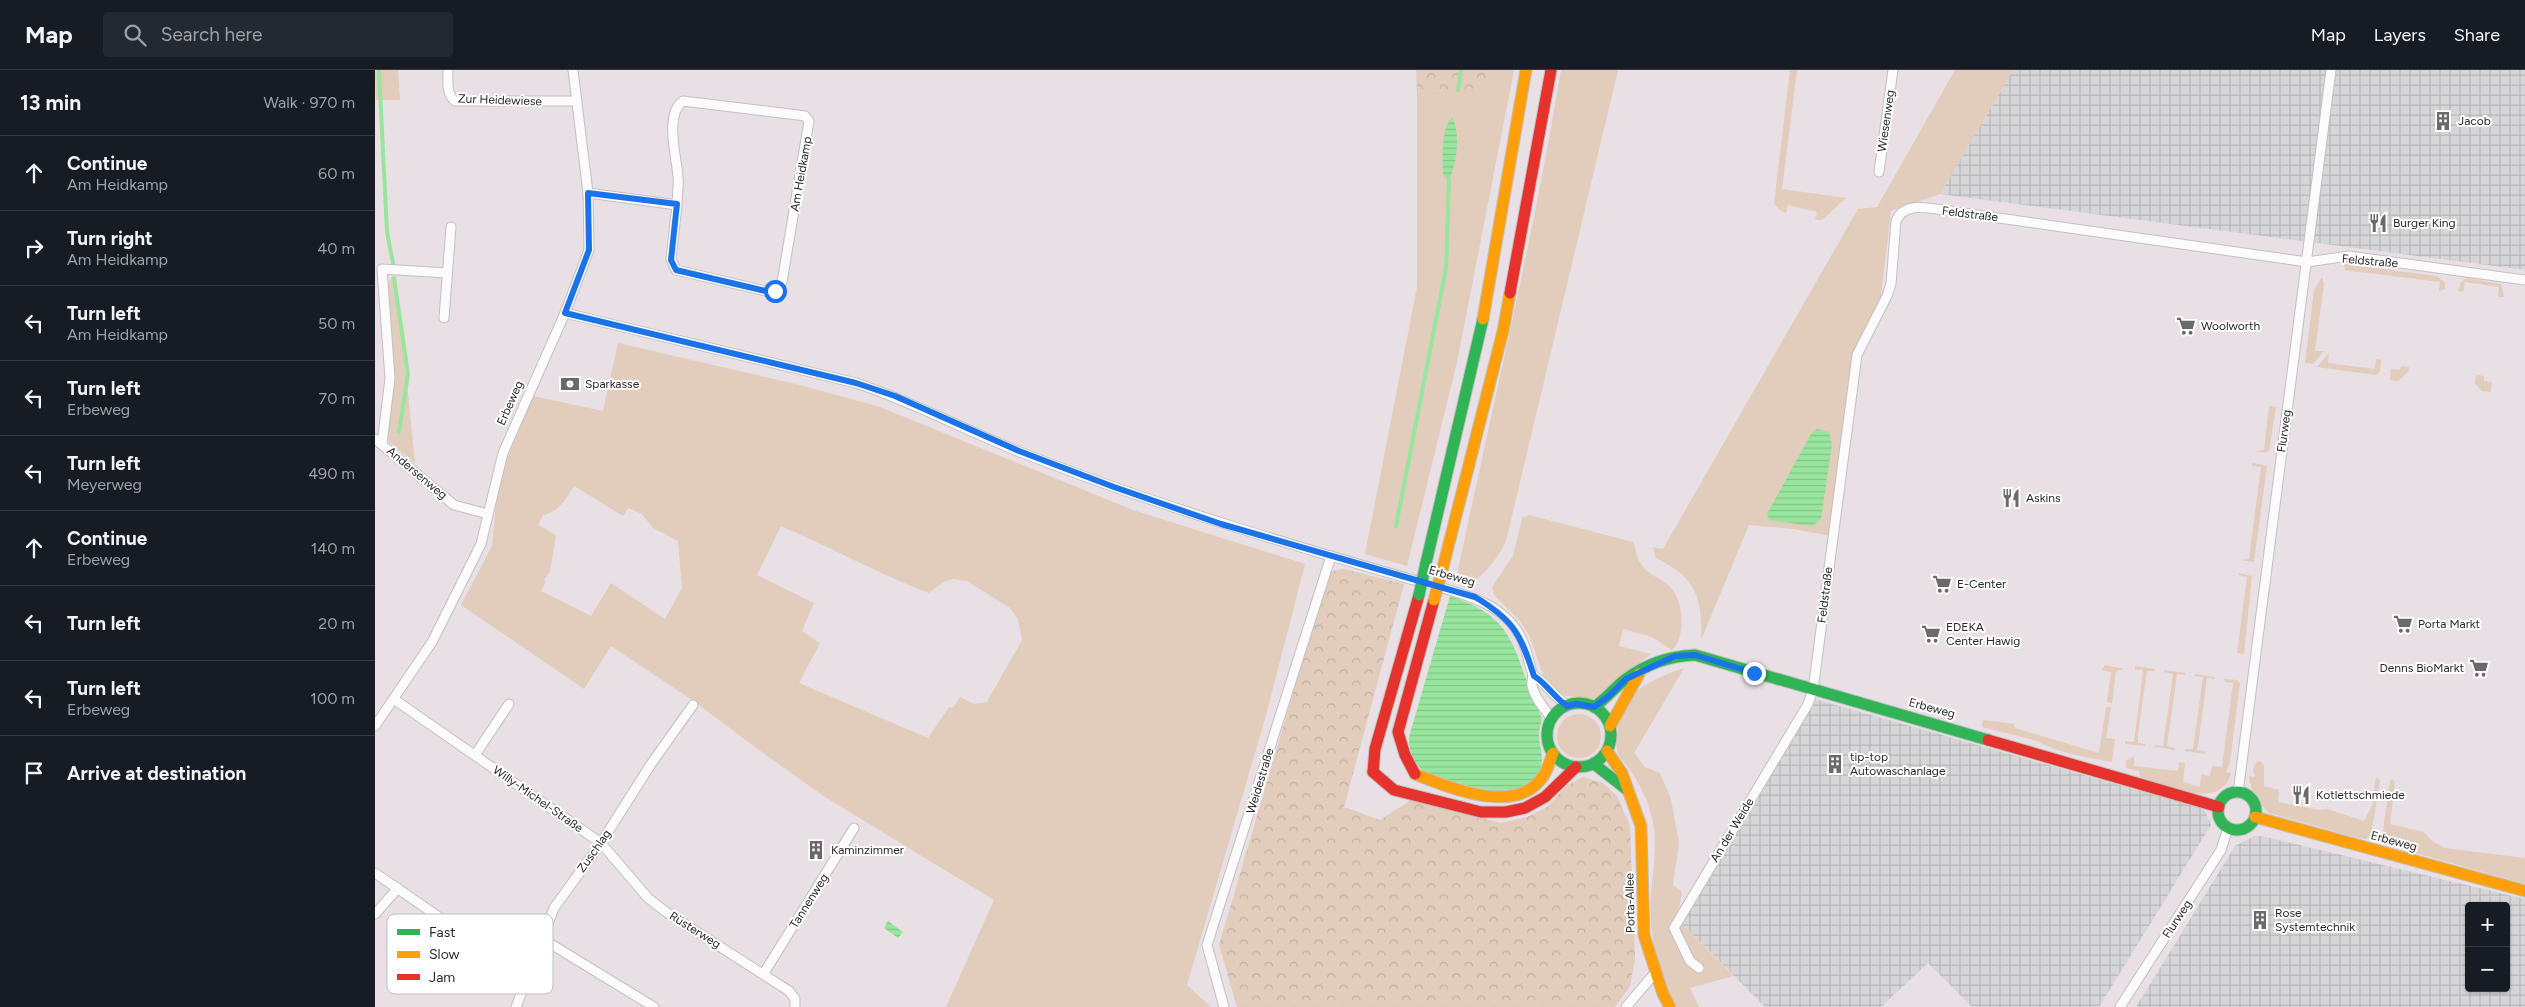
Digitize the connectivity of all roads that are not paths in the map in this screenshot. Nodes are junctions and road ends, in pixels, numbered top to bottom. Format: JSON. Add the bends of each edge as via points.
{"nodes":[{"id":1,"x":448,"y":70,"type":"edge"},
{"id":2,"x":573,"y":70,"type":"edge"},
{"id":3,"x":1526,"y":70,"type":"edge"},
{"id":4,"x":1551,"y":70,"type":"edge"},
{"id":5,"x":1893,"y":70,"type":"edge"},
{"id":6,"x":2331,"y":70,"type":"edge"},
{"id":7,"x":577,"y":101,"type":"junction"},
{"id":8,"x":1879,"y":172,"type":"dead end"},
{"id":9,"x":588,"y":193,"type":"junction"},
{"id":10,"x":677,"y":204,"type":"junction"},
{"id":11,"x":451,"y":227,"type":"dead end"},
{"id":12,"x":2307,"y":262,"type":"junction"},
{"id":13,"x":447,"y":272,"type":"junction"},
{"id":14,"x":2525,"y":280,"type":"edge"},
{"id":15,"x":380,"y":297,"type":"edge"},
{"id":16,"x":565,"y":313,"type":"junction"},
{"id":17,"x":444,"y":318,"type":"dead end"},
{"id":18,"x":378,"y":442,"type":"edge"},
{"id":19,"x":488,"y":514,"type":"junction"},
{"id":20,"x":1331,"y":556,"type":"junction"},
{"id":21,"x":1639,"y":674,"type":"junction"},
{"id":22,"x":1534,"y":676,"type":"junction"},
{"id":23,"x":1813,"y":690,"type":"junction"},
{"id":24,"x":395,"y":700,"type":"junction"},
{"id":25,"x":509,"y":704,"type":"dead end"},
{"id":26,"x":693,"y":705,"type":"dead end"},
{"id":27,"x":1567,"y":706,"type":"junction"},
{"id":28,"x":1594,"y":707,"type":"junction"},
{"id":29,"x":1552,"y":719,"type":"junction"},
{"id":30,"x":375,"y":726,"type":"edge"},
{"id":31,"x":1610,"y":726,"type":"junction"},
{"id":32,"x":1607,"y":751,"type":"junction"},
{"id":33,"x":1553,"y":753,"type":"junction"},
{"id":34,"x":475,"y":755,"type":"junction"},
{"id":35,"x":1593,"y":764,"type":"junction"},
{"id":36,"x":1576,"y":767,"type":"junction"},
{"id":37,"x":2238,"y":793,"type":"junction"},
{"id":38,"x":1631,"y":794,"type":"junction"},
{"id":39,"x":2219,"y":807,"type":"junction"},
{"id":40,"x":2255,"y":817,"type":"junction"},
{"id":41,"x":854,"y":828,"type":"dead end"},
{"id":42,"x":2228,"y":828,"type":"junction"},
{"id":43,"x":601,"y":843,"type":"junction"},
{"id":44,"x":375,"y":873,"type":"edge"},
{"id":45,"x":398,"y":888,"type":"junction"},
{"id":46,"x":2525,"y":892,"type":"edge"},
{"id":47,"x":375,"y":914,"type":"edge"},
{"id":48,"x":433,"y":914,"type":"edge"},
{"id":49,"x":552,"y":914,"type":"edge"},
{"id":50,"x":553,"y":945,"type":"edge"},
{"id":51,"x":1699,"y":968,"type":"dead end"},
{"id":52,"x":764,"y":973,"type":"junction"},
{"id":53,"x":1655,"y":973,"type":"junction"},
{"id":54,"x":520,"y":994,"type":"edge"},
{"id":55,"x":516,"y":1007,"type":"edge"},
{"id":56,"x":653,"y":1007,"type":"edge"},
{"id":57,"x":795,"y":1007,"type":"edge"},
{"id":58,"x":1224,"y":1007,"type":"edge"},
{"id":59,"x":1626,"y":1007,"type":"edge"},
{"id":60,"x":1670,"y":1007,"type":"edge"},
{"id":61,"x":2120,"y":1007,"type":"edge"}],
"edges":[{"from":1,"to":7,"type":"street","name":"Zur Heidewiese","via":[[449,91],[455,101]]},
{"from":2,"to":7,"type":"street","name":"Erbeweg"},
{"from":3,"to":36,"type":"main road","bridge":true,"via":[[1483,320],[1419,595],[1375,749],[1373,772],[1394,790],[1481,812],[1506,812],[1525,808],[1545,797]]},
{"from":4,"to":33,"type":"main road","bridge":true,"via":[[1503,331],[1398,732],[1415,774],[1472,794],[1502,798],[1519,795],[1535,787],[1549,769]]},
{"from":5,"to":8,"type":"street","name":"Wiesenweg"},
{"from":6,"to":12,"type":"street","name":"Flurweg"},
{"from":7,"to":9,"type":"street","name":"Erbeweg"},
{"from":9,"to":10,"type":"street"},
{"from":9,"to":16,"type":"street","name":"Erbeweg","via":[[589,250]]},
{"from":10,"to":10,"type":"street","name":"Am Heidkamp","via":[[671,260],[676,270],[775,291],[782,282],[809,121],[805,116],[683,101],[676,109],[672,138],[678,174]]},
{"from":11,"to":13,"type":"street"},
{"from":12,"to":14,"type":"street","name":"Feldstraße","via":[[2349,256]]},
{"from":12,"to":23,"type":"street","name":"Feldstraße","via":[[1950,211],[1908,207],[1900,212],[1896,221],[1891,284],[1857,355]]},
{"from":12,"to":37,"type":"street","name":"Flurweg"},
{"from":13,"to":15,"type":"street","via":[[382,268]]},
{"from":13,"to":17,"type":"street"},
{"from":15,"to":18,"type":"street","via":[[390,378]]},
{"from":16,"to":19,"type":"street","name":"Erbeweg","via":[[503,453]]},
{"from":16,"to":20,"type":"street","name":"Erbeweg","via":[[856,383],[895,396],[1019,451],[1114,487],[1221,524]]},
{"from":18,"to":19,"type":"street","name":"Andersenweg","via":[[454,505]]},
{"from":19,"to":24,"type":"street","name":"Erbeweg","via":[[481,544],[436,635]]},
{"from":20,"to":22,"type":"street","name":"Erbeweg","via":[[1475,597],[1497,610],[1523,641]]},
{"from":20,"to":58,"type":"street","name":"Weidestraße","via":[[1207,945]]},
{"from":21,"to":23,"type":"main road","name":"Erbeweg","via":[[1675,656],[1695,655]]},
{"from":21,"to":28,"type":"main road","name":"Erbeweg","via":[[1626,679]]},
{"from":21,"to":31,"type":"main road"},
{"from":22,"to":27,"type":"street","name":"Erbeweg"},
{"from":22,"to":29,"type":"street","name":"Erbeweg","via":[[1531,685]]},
{"from":23,"to":39,"type":"main road","name":"Erbeweg"},
{"from":23,"to":51,"type":"street","name":"An der Weide","via":[[1808,704],[1674,928],[1690,961]]},
{"from":24,"to":30,"type":"street","name":"Erbeweg"},
{"from":24,"to":34,"type":"street","name":"Willy-Michel-Straße"},
{"from":25,"to":34,"type":"street"},
{"from":26,"to":43,"type":"street","name":"Zuschlag"},
{"from":27,"to":28,"type":"main road"},
{"from":27,"to":29,"type":"main road"},
{"from":28,"to":31,"type":"main road"},
{"from":29,"to":33,"type":"main road","via":[[1548,736]]},
{"from":31,"to":32,"type":"main road"},
{"from":32,"to":35,"type":"main road"},
{"from":32,"to":38,"type":"main road","name":"Porta-Allee","via":[[1622,772]]},
{"from":33,"to":36,"type":"main road","via":[[1567,765]]},
{"from":34,"to":43,"type":"street","name":"Willy-Michel-Straße"},
{"from":35,"to":36,"type":"main road"},
{"from":35,"to":38,"type":"main road","name":"Porta-Allee"},
{"from":37,"to":39,"type":"main road","via":[[2225,798]]},
{"from":37,"to":40,"type":"main road","via":[[2251,799]]},
{"from":38,"to":53,"type":"main road","name":"Porta-Allee","via":[[1641,826],[1643,935]]},
{"from":39,"to":42,"type":"main road","via":[[2220,819]]},
{"from":40,"to":42,"type":"main road","via":[[2244,829]]},
{"from":40,"to":46,"type":"main road","name":"Erbeweg"},
{"from":41,"to":52,"type":"street","name":"Tannenweg"},
{"from":42,"to":61,"type":"street","name":"Flurweg","via":[[2221,850]]},
{"from":43,"to":49,"type":"street","name":"Zuschlag","via":[[559,898]]},
{"from":43,"to":52,"type":"street","name":"Rüsterweg","via":[[648,898],[684,925]]},
{"from":44,"to":45,"type":"street"},
{"from":45,"to":47,"type":"street"},
{"from":45,"to":48,"type":"street"},
{"from":50,"to":56,"type":"street"},
{"from":52,"to":57,"type":"street","name":"Rüsterweg","via":[[789,991],[795,999]]},
{"from":53,"to":59,"type":"street"},
{"from":53,"to":60,"type":"main road","name":"Porta-Allee"},
{"from":54,"to":55,"type":"street","name":"Zuschlag"}]}
